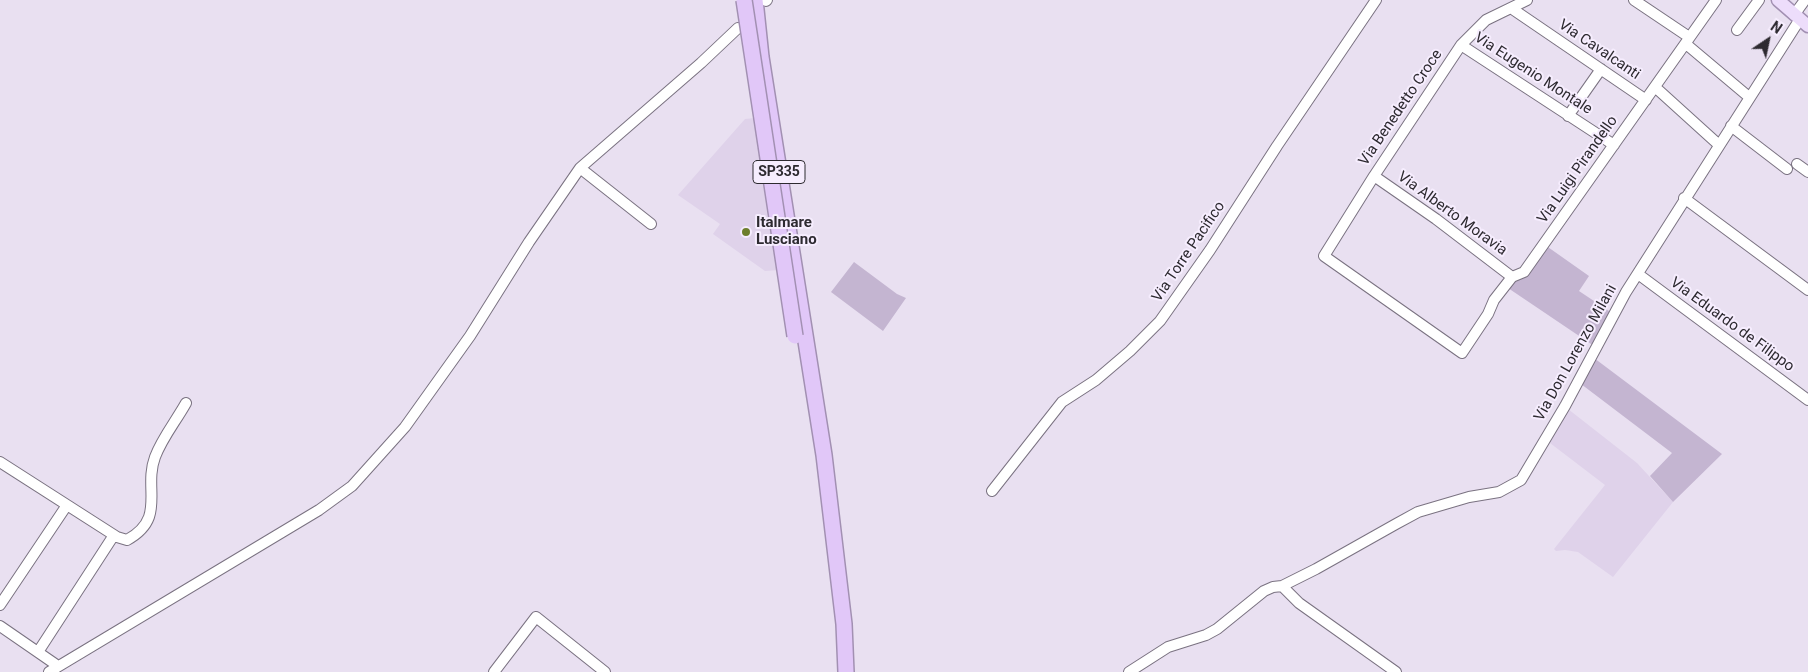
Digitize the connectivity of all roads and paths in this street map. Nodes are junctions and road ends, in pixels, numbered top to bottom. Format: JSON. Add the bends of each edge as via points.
{"nodes":[{"id":1,"x":744,"y":0,"type":"edge"},
{"id":2,"x":762,"y":0,"type":"edge"},
{"id":3,"x":1376,"y":0,"type":"edge"},
{"id":4,"x":1527,"y":0,"type":"edge"},
{"id":5,"x":1634,"y":0,"type":"edge"},
{"id":6,"x":1716,"y":0,"type":"edge"},
{"id":7,"x":1759,"y":0,"type":"edge"},
{"id":8,"x":1778,"y":0,"type":"edge"},
{"id":9,"x":1511,"y":8,"type":"junction"},
{"id":10,"x":1802,"y":13,"type":"edge"},
{"id":11,"x":738,"y":28,"type":"dead end"},
{"id":12,"x":1737,"y":30,"type":"dead end"},
{"id":13,"x":1687,"y":41,"type":"junction"},
{"id":14,"x":1461,"y":45,"type":"junction"},
{"id":15,"x":1601,"y":69,"type":"junction"},
{"id":16,"x":1655,"y":88,"type":"junction"},
{"id":17,"x":1749,"y":97,"type":"junction"},
{"id":18,"x":1646,"y":100,"type":"junction"},
{"id":19,"x":1568,"y":116,"type":"junction"},
{"id":20,"x":1731,"y":126,"type":"junction"},
{"id":21,"x":1719,"y":144,"type":"junction"},
{"id":22,"x":1614,"y":145,"type":"junction"},
{"id":23,"x":1797,"y":164,"type":"dead end"},
{"id":24,"x":580,"y":168,"type":"junction"},
{"id":25,"x":1787,"y":169,"type":"dead end"},
{"id":26,"x":1808,"y":172,"type":"edge"},
{"id":27,"x":1374,"y":176,"type":"junction"},
{"id":28,"x":1684,"y":198,"type":"junction"},
{"id":29,"x":651,"y":224,"type":"dead end"},
{"id":30,"x":1638,"y":274,"type":"junction"},
{"id":31,"x":1512,"y":277,"type":"junction"},
{"id":32,"x":1808,"y":290,"type":"edge"},
{"id":33,"x":804,"y":348,"type":"junction"},
{"id":34,"x":1462,"y":353,"type":"joint"},
{"id":35,"x":1808,"y":400,"type":"edge"},
{"id":36,"x":186,"y":403,"type":"dead end"},
{"id":37,"x":0,"y":462,"type":"edge"},
{"id":38,"x":992,"y":491,"type":"dead end"},
{"id":39,"x":67,"y":505,"type":"junction"},
{"id":40,"x":114,"y":535,"type":"junction"},
{"id":41,"x":1282,"y":586,"type":"junction"},
{"id":42,"x":0,"y":605,"type":"edge"},
{"id":43,"x":0,"y":626,"type":"edge"},
{"id":44,"x":38,"y":652,"type":"junction"},
{"id":45,"x":58,"y":666,"type":"junction"},
{"id":46,"x":49,"y":672,"type":"edge"},
{"id":47,"x":494,"y":672,"type":"edge"},
{"id":48,"x":605,"y":672,"type":"edge"},
{"id":49,"x":836,"y":672,"type":"edge"},
{"id":50,"x":846,"y":672,"type":"edge"},
{"id":51,"x":1129,"y":672,"type":"edge"},
{"id":52,"x":1396,"y":672,"type":"edge"}],
"edges":[{"from":1,"to":33,"type":"highway","number":"SP335","bridge":true},
{"from":2,"to":33,"type":"highway","number":"SP335","via":[[761,57]]},
{"from":3,"to":38,"type":"street","name":"Via Torre Pacifico","via":[[1160,321],[1096,380],[1062,402]]},
{"from":4,"to":9,"type":"street","name":"Via Benedetto Croce"},
{"from":5,"to":13,"type":"street"},
{"from":6,"to":13,"type":"street","name":"Via Luigi Pirandello"},
{"from":7,"to":12,"type":"street"},
{"from":8,"to":10,"type":"main road"},
{"from":9,"to":14,"type":"street","name":"Via Benedetto Croce","via":[[1486,20]]},
{"from":9,"to":15,"type":"street","name":"Via Cavalcanti"},
{"from":10,"to":17,"type":"street","name":"Via Don Lorenzo Milani"},
{"from":11,"to":24,"type":"street"},
{"from":13,"to":16,"type":"street","name":"Via Luigi Pirandello"},
{"from":13,"to":17,"type":"street"},
{"from":14,"to":19,"type":"street","name":"Via Eugenio Montale"},
{"from":14,"to":27,"type":"street","name":"Via Benedetto Croce"},
{"from":15,"to":18,"type":"street","name":"Via Cavalcanti"},
{"from":15,"to":19,"type":"street"},
{"from":16,"to":18,"type":"street","name":"Via Luigi Pirandello"},
{"from":16,"to":21,"type":"street"},
{"from":17,"to":20,"type":"street","name":"Via Don Lorenzo Milani"},
{"from":18,"to":22,"type":"street","name":"Via Luigi Pirandello"},
{"from":19,"to":22,"type":"street","name":"Via Eugenio Montale"},
{"from":20,"to":21,"type":"street","name":"Via Don Lorenzo Milani"},
{"from":20,"to":25,"type":"street"},
{"from":21,"to":28,"type":"street","name":"Via Don Lorenzo Milani"},
{"from":22,"to":31,"type":"street","name":"Via Luigi Pirandello","via":[[1524,272]]},
{"from":23,"to":26,"type":"street"},
{"from":24,"to":29,"type":"street"},
{"from":24,"to":45,"type":"street","via":[[470,336],[404,427],[352,486],[320,510]]},
{"from":27,"to":31,"type":"street","name":"Via Alberto Moravia"},
{"from":27,"to":34,"type":"street","name":"Via Benedetto Croce","via":[[1324,256]]},
{"from":28,"to":30,"type":"street","name":"Via Don Lorenzo Milani"},
{"from":28,"to":32,"type":"street"},
{"from":30,"to":35,"type":"street","name":"Via Eduardo de Filippo"},
{"from":30,"to":41,"type":"street","name":"Via Don Lorenzo Milani","via":[[1566,406],[1521,480],[1499,492],[1418,512]]},
{"from":31,"to":34,"type":"street","name":"Via Luigi Pirandello"},
{"from":33,"to":49,"type":"highway","number":"SP335","via":[[834,617]]},
{"from":33,"to":50,"type":"highway","number":"SP335","via":[[836,543]]},
{"from":36,"to":40,"type":"street","via":[[154,459],[150,517],[137,534],[127,540]]},
{"from":37,"to":39,"type":"street"},
{"from":39,"to":40,"type":"street"},
{"from":39,"to":42,"type":"street"},
{"from":40,"to":44,"type":"street"},
{"from":41,"to":51,"type":"street","name":"Via Don Lorenzo Milani","via":[[1264,591],[1217,629],[1168,647]]},
{"from":41,"to":52,"type":"street","via":[[1299,603]]},
{"from":43,"to":44,"type":"street"},
{"from":44,"to":45,"type":"street"},
{"from":45,"to":46,"type":"street"},
{"from":47,"to":48,"type":"street","via":[[536,617]]}]}
